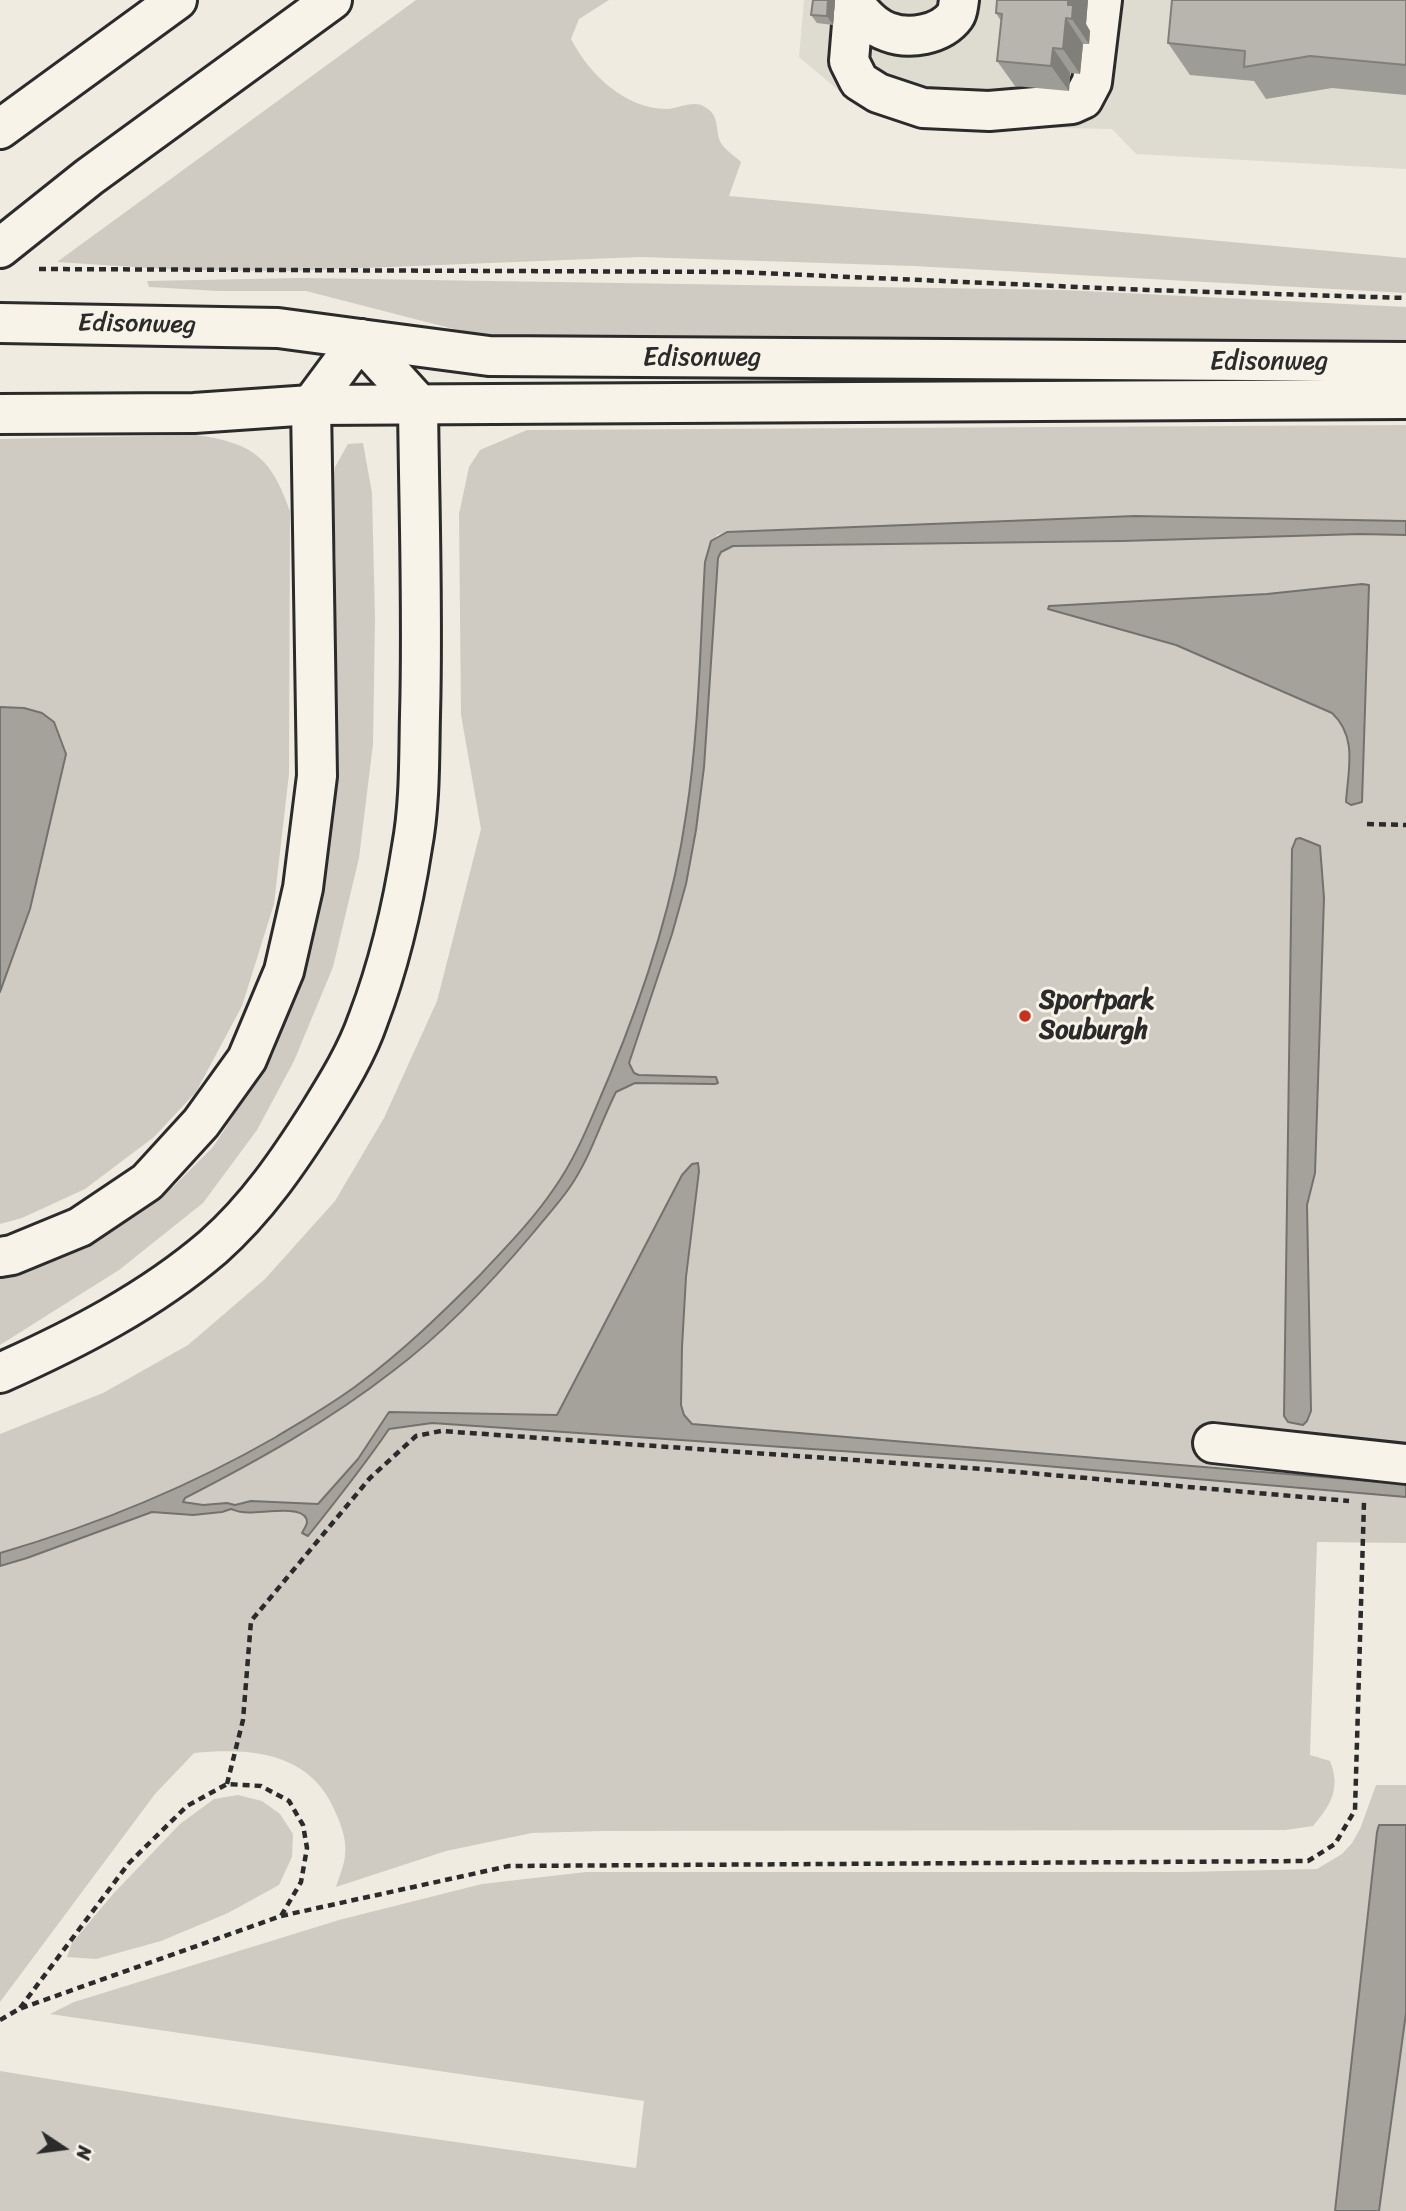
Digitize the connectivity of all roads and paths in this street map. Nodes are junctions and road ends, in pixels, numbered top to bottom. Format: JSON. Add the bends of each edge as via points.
{"nodes":[{"id":1,"x":177,"y":0,"type":"edge"},
{"id":2,"x":332,"y":0,"type":"edge"},
{"id":3,"x":959,"y":0,"type":"edge"},
{"id":4,"x":1102,"y":0,"type":"edge"},
{"id":5,"x":854,"y":2,"type":"edge"},
{"id":6,"x":0,"y":129,"type":"edge"},
{"id":7,"x":13,"y":259,"type":"edge"},
{"id":8,"x":1406,"y":298,"type":"edge"},
{"id":9,"x":0,"y":323,"type":"edge"},
{"id":10,"x":360,"y":339,"type":"junction"},
{"id":11,"x":1406,"y":362,"type":"edge"},
{"id":12,"x":1406,"y":399,"type":"edge"},
{"id":13,"x":418,"y":403,"type":"junction"},
{"id":14,"x":311,"y":405,"type":"junction"},
{"id":15,"x":0,"y":414,"type":"edge"},
{"id":16,"x":1367,"y":824,"type":"dead end"},
{"id":17,"x":1406,"y":825,"type":"edge"},
{"id":18,"x":0,"y":1257,"type":"edge"},
{"id":19,"x":0,"y":1373,"type":"edge"},
{"id":20,"x":1213,"y":1443,"type":"dead end"},
{"id":21,"x":1406,"y":1464,"type":"edge"},
{"id":22,"x":1350,"y":1501,"type":"dead end"},
{"id":23,"x":1374,"y":1503,"type":"dead end"},
{"id":24,"x":227,"y":1784,"type":"junction"},
{"id":25,"x":281,"y":1916,"type":"junction"},
{"id":26,"x":19,"y":2009,"type":"junction"},
{"id":27,"x":0,"y":2020,"type":"edge"}],
"edges":[{"from":1,"to":6,"type":"main road"},
{"from":2,"to":7,"type":"main road","via":[[89,177]]},
{"from":3,"to":5,"type":"main road","via":[[957,14],[947,24],[918,36],[887,32],[874,25]]},
{"from":4,"to":5,"type":"main road","via":[[1092,82],[1083,99],[1072,104],[989,111],[922,108],[878,93],[859,81],[849,61]]},
{"from":7,"to":8,"type":"path","name":"Edisonweg","via":[[133,270],[737,272]]},
{"from":9,"to":10,"type":"main road","name":"Edisonweg","via":[[278,328]]},
{"from":10,"to":11,"type":"main road","name":"Edisonweg","via":[[489,356]]},
{"from":10,"to":13,"type":"main road"},
{"from":10,"to":14,"type":"main road"},
{"from":12,"to":13,"type":"main road","name":"Edisonweg"},
{"from":13,"to":14,"type":"main road","name":"Edisonweg"},
{"from":13,"to":19,"type":"main road","via":[[421,686],[414,833],[389,955],[368,1022],[338,1083],[290,1159],[258,1201],[213,1247],[106,1322]]},
{"from":14,"to":15,"type":"main road","name":"Edisonweg","via":[[194,414]]},
{"from":14,"to":18,"type":"main road","via":[[317,776],[303,888],[284,971],[247,1059],[201,1124],[147,1182],[80,1227]]},
{"from":16,"to":17,"type":"path"},
{"from":20,"to":21,"type":"main road"},
{"from":22,"to":24,"type":"path","via":[[983,1469],[441,1431],[416,1436],[370,1478],[251,1621],[243,1720]]},
{"from":23,"to":25,"type":"path","via":[[1364,1502],[1355,1810],[1335,1844],[1308,1861],[509,1866]]},
{"from":24,"to":25,"type":"path","via":[[261,1786],[289,1801],[303,1825],[307,1848],[301,1882]]},
{"from":24,"to":26,"type":"path","via":[[187,1806],[129,1863]]},
{"from":25,"to":26,"type":"path"},
{"from":26,"to":27,"type":"path"}]}
